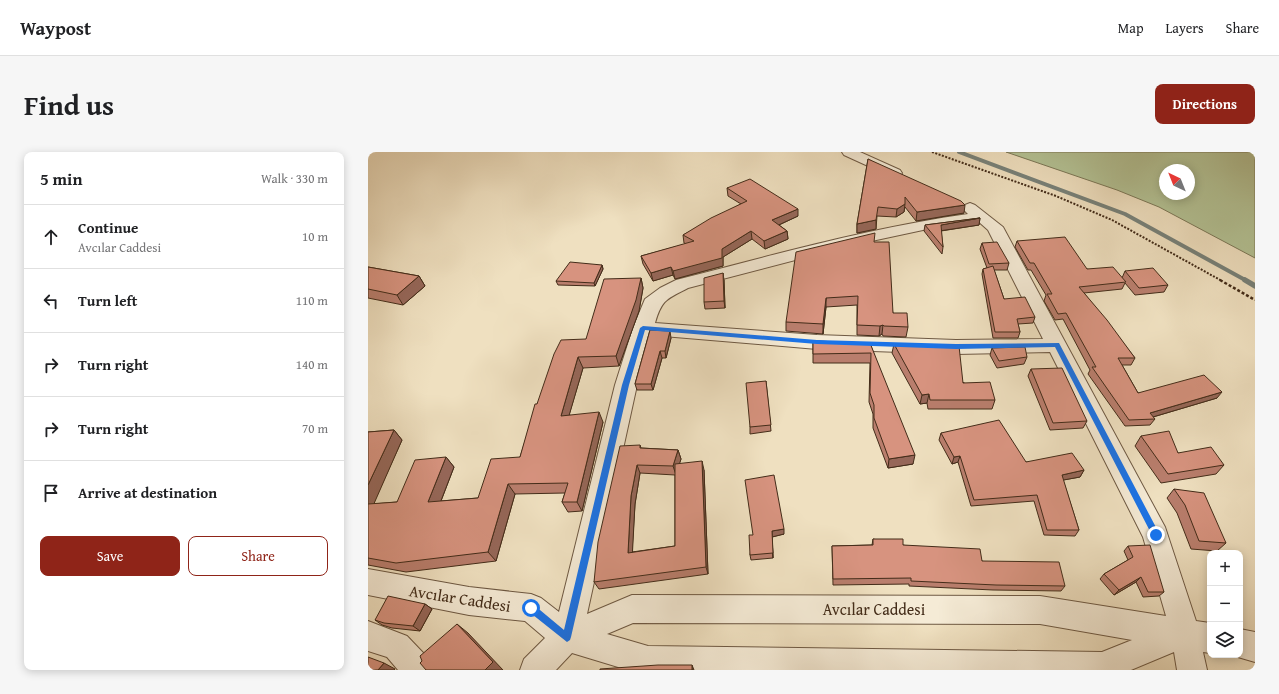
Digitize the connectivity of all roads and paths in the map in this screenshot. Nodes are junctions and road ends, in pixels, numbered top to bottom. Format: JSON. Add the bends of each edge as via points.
{"nodes":[{"id":1,"x":849,"y":152,"type":"edge"},
{"id":2,"x":932,"y":152,"type":"edge"},
{"id":3,"x":914,"y":182,"type":"edge"},
{"id":4,"x":950,"y":198,"type":"edge"},
{"id":5,"x":981,"y":217,"type":"junction"},
{"id":6,"x":1255,"y":300,"type":"edge"},
{"id":7,"x":643,"y":328,"type":"junction"},
{"id":8,"x":1057,"y":345,"type":"junction"},
{"id":9,"x":368,"y":582,"type":"edge"},
{"id":10,"x":368,"y":636,"type":"edge"},
{"id":11,"x":1198,"y":636,"type":"edge"},
{"id":12,"x":567,"y":637,"type":"junction"},
{"id":13,"x":1243,"y":644,"type":"edge"},
{"id":14,"x":1255,"y":646,"type":"edge"},
{"id":15,"x":418,"y":670,"type":"edge"},
{"id":16,"x":535,"y":670,"type":"edge"},
{"id":17,"x":1192,"y":670,"type":"edge"}],
"edges":[{"from":1,"to":3,"type":"street"},
{"from":2,"to":6,"type":"path","via":[[1056,196],[1112,220]]},
{"from":4,"to":5,"type":"street"},
{"from":5,"to":7,"type":"street","via":[[923,225],[851,240],[682,284],[652,303]]},
{"from":5,"to":8,"type":"street","via":[[995,227]]},
{"from":7,"to":8,"type":"street","via":[[817,342],[956,346]]},
{"from":7,"to":12,"type":"street","via":[[626,385]]},
{"from":8,"to":11,"type":"street","via":[[1156,535]]},
{"from":9,"to":12,"type":"street","name":"Avcılar Caddesi","via":[[469,601],[531,608]]},
{"from":10,"to":15,"type":"street","via":[[397,646]]},
{"from":11,"to":12,"type":"street","name":"Avcılar Caddesi","via":[[1040,610],[632,609]]},
{"from":11,"to":12,"type":"street","name":"Avcılar Caddesi","via":[[1102,667],[648,661]]},
{"from":11,"to":17,"type":"street"},
{"from":12,"to":16,"type":"street"},
{"from":13,"to":14,"type":"street"}]}
